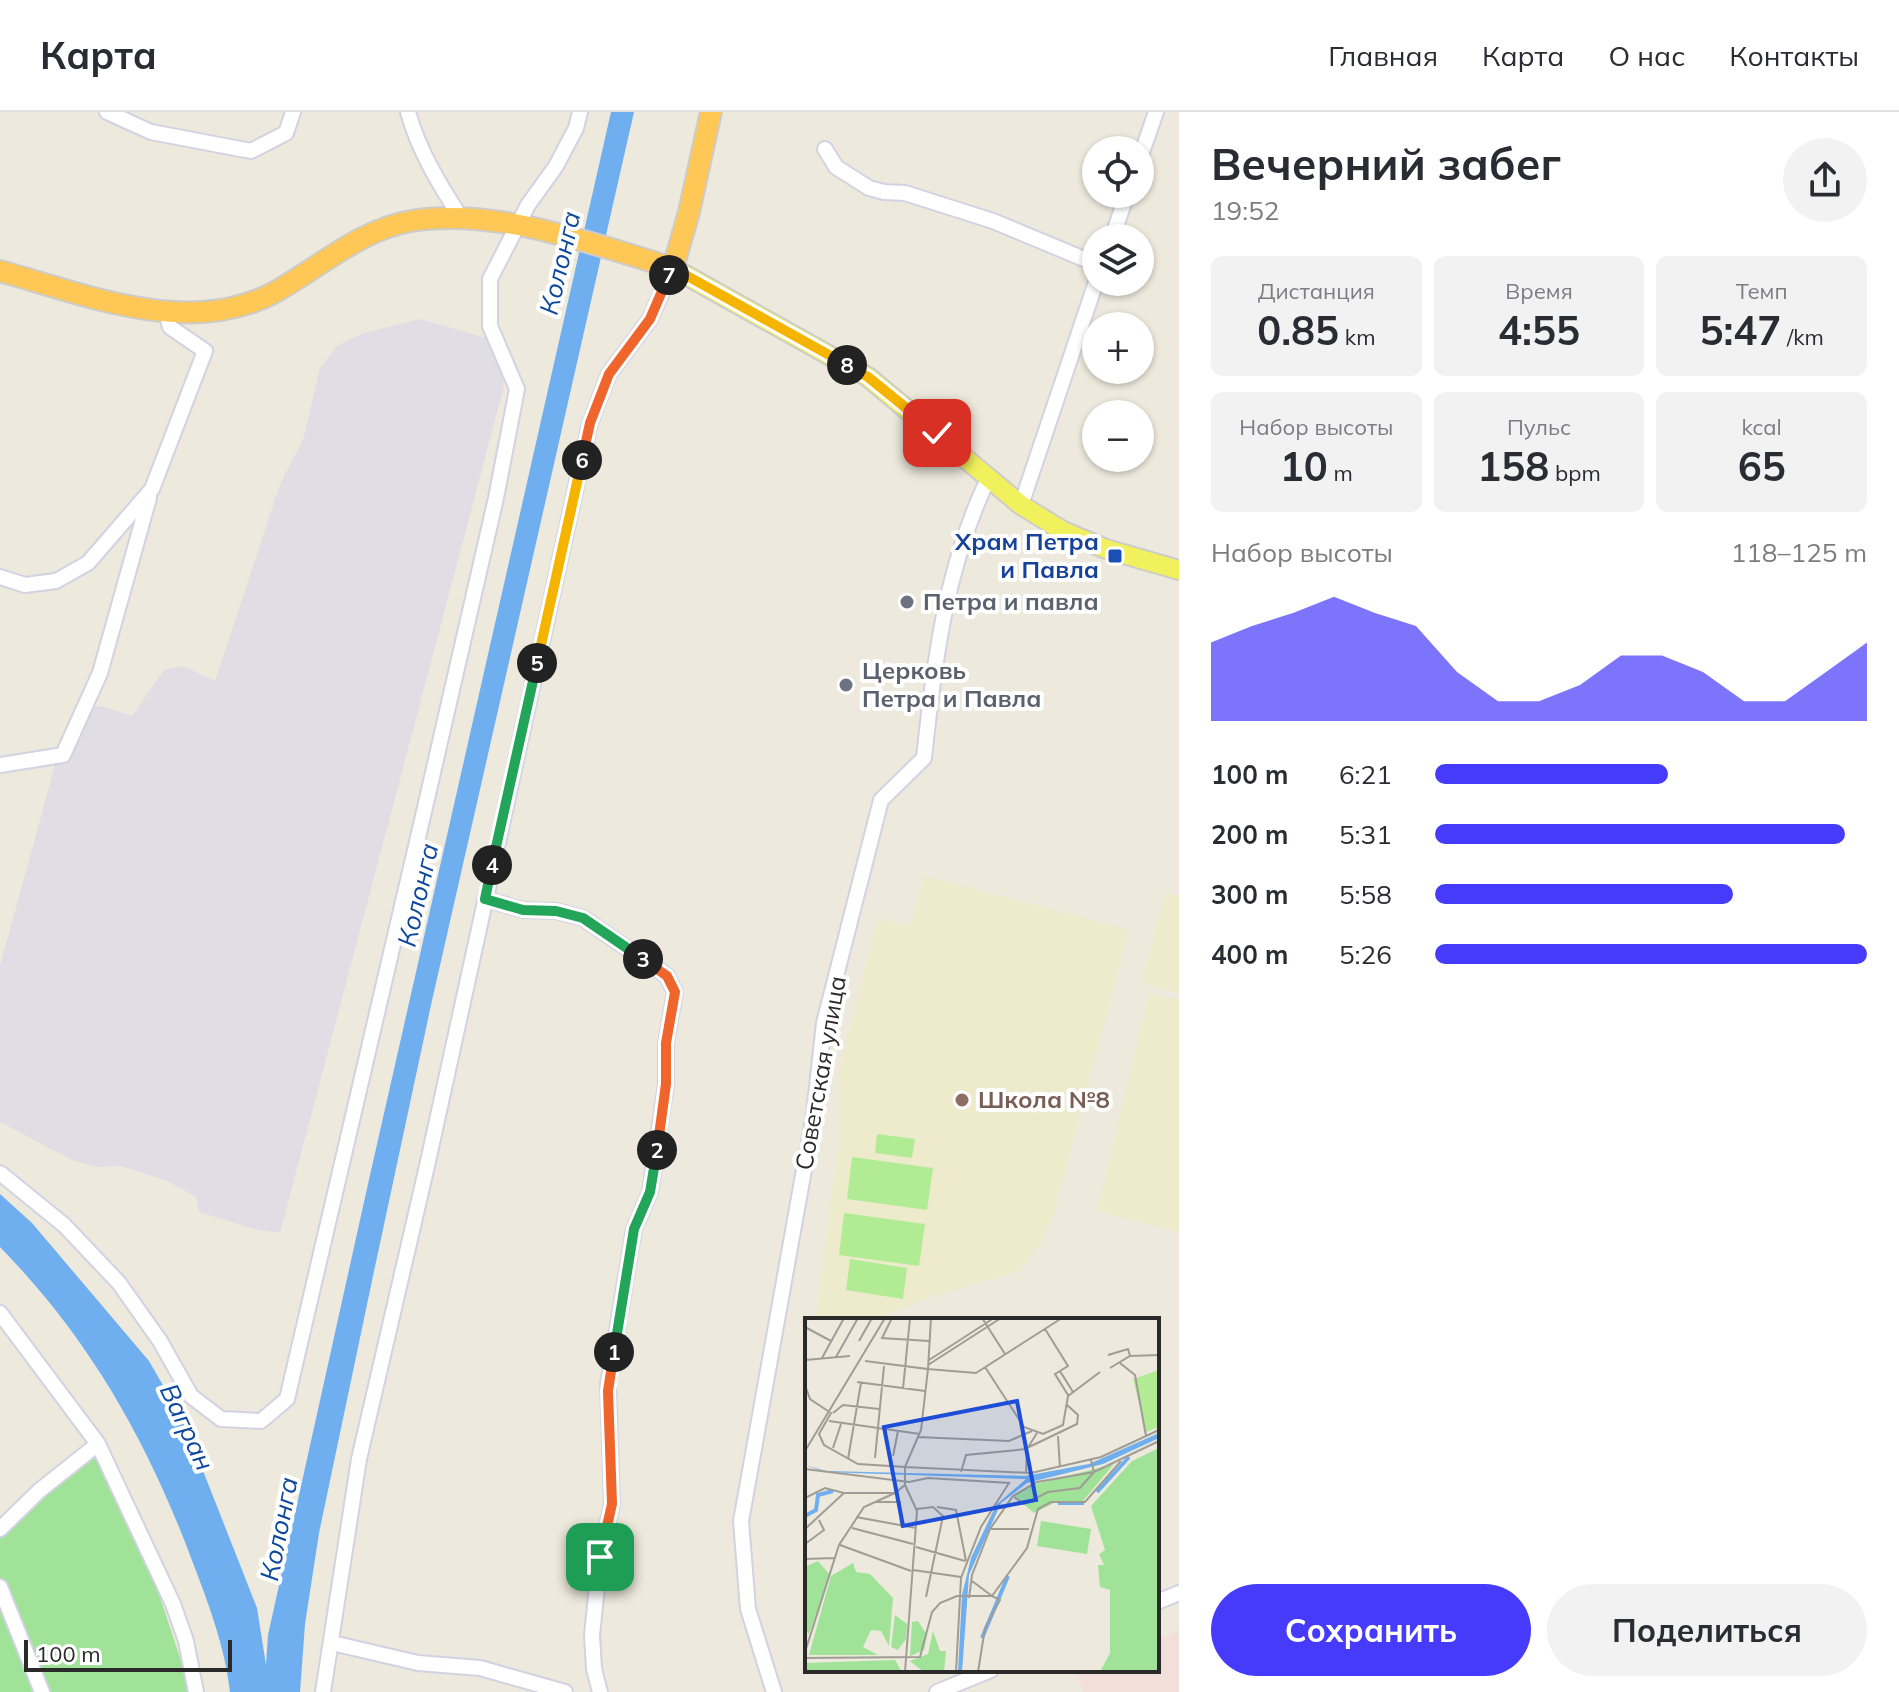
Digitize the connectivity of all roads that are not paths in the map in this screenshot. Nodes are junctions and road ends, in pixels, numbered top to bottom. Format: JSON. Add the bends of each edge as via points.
{"nodes":[{"id":1,"x":107,"y":112,"type":"edge"},
{"id":2,"x":293,"y":112,"type":"edge"},
{"id":3,"x":408,"y":112,"type":"edge"},
{"id":4,"x":580,"y":112,"type":"edge"},
{"id":5,"x":711,"y":112,"type":"edge"},
{"id":6,"x":1156,"y":112,"type":"edge"},
{"id":7,"x":1148,"y":136,"type":"edge"},
{"id":8,"x":825,"y":149,"type":"dead end"},
{"id":9,"x":461,"y":218,"type":"junction"},
{"id":10,"x":518,"y":225,"type":"junction"},
{"id":11,"x":1082,"y":258,"type":"edge"},
{"id":12,"x":673,"y":268,"type":"junction"},
{"id":13,"x":0,"y":271,"type":"edge"},
{"id":14,"x":1091,"y":296,"type":"edge"},
{"id":15,"x":166,"y":312,"type":"junction"},
{"id":16,"x":989,"y":477,"type":"junction"},
{"id":17,"x":152,"y":489,"type":"junction"},
{"id":18,"x":1021,"y":505,"type":"junction"},
{"id":19,"x":1179,"y":570,"type":"edge"},
{"id":20,"x":0,"y":577,"type":"edge"},
{"id":21,"x":0,"y":765,"type":"edge"},
{"id":22,"x":485,"y":899,"type":"junction"},
{"id":23,"x":0,"y":1173,"type":"edge"},
{"id":24,"x":0,"y":1313,"type":"edge"},
{"id":25,"x":98,"y":1444,"type":"junction"},
{"id":26,"x":0,"y":1529,"type":"edge"},
{"id":27,"x":0,"y":1587,"type":"edge"},
{"id":28,"x":1179,"y":1593,"type":"edge"},
{"id":29,"x":1159,"y":1601,"type":"edge"},
{"id":30,"x":332,"y":1643,"type":"junction"},
{"id":31,"x":986,"y":1672,"type":"edge"},
{"id":32,"x":42,"y":1692,"type":"edge"},
{"id":33,"x":196,"y":1692,"type":"edge"},
{"id":34,"x":323,"y":1692,"type":"edge"},
{"id":35,"x":565,"y":1692,"type":"edge"},
{"id":36,"x":600,"y":1692,"type":"edge"},
{"id":37,"x":774,"y":1692,"type":"edge"},
{"id":38,"x":937,"y":1692,"type":"edge"}],
"edges":[{"from":1,"to":2,"type":"street","via":[[151,132],[251,151],[286,133]]},
{"from":3,"to":9,"type":"street","via":[[415,138]]},
{"from":4,"to":10,"type":"street","via":[[556,166]]},
{"from":5,"to":12,"type":"highway"},
{"from":6,"to":7,"type":"street"},
{"from":8,"to":11,"type":"street","via":[[836,167],[869,188],[905,193],[993,221]]},
{"from":9,"to":10,"type":"highway"},
{"from":9,"to":15,"type":"highway","via":[[410,221],[370,234],[270,295],[232,310]]},
{"from":10,"to":12,"type":"highway"},
{"from":10,"to":23,"type":"street","via":[[490,279],[490,326],[517,389],[514,405],[287,1399],[261,1421],[221,1419],[191,1396],[119,1283],[64,1225]]},
{"from":12,"to":16,"type":"main road","via":[[868,377]]},
{"from":12,"to":22,"type":"street","via":[[650,319],[609,374],[590,423]]},
{"from":13,"to":15,"type":"highway"},
{"from":14,"to":18,"type":"street"},
{"from":15,"to":17,"type":"street","via":[[170,327],[205,351]]},
{"from":16,"to":18,"type":"main road"},
{"from":16,"to":37,"type":"street","name":"Советская улица","via":[[964,534],[936,645],[924,758],[881,800],[824,1023],[814,1114],[741,1521],[748,1609]]},
{"from":17,"to":20,"type":"street","via":[[88,563],[56,581],[25,585]]},
{"from":17,"to":21,"type":"street","via":[[100,673],[63,755]]},
{"from":18,"to":19,"type":"main road","via":[[1106,549]]},
{"from":22,"to":30,"type":"street","via":[[359,1459]]},
{"from":22,"to":36,"type":"street","via":[[583,918],[667,976],[675,992],[650,1192],[634,1229],[608,1384],[612,1504],[592,1635]]},
{"from":24,"to":25,"type":"street"},
{"from":25,"to":26,"type":"street"},
{"from":25,"to":33,"type":"street","via":[[173,1604]]},
{"from":27,"to":32,"type":"street"},
{"from":28,"to":29,"type":"street"},
{"from":30,"to":34,"type":"street"},
{"from":30,"to":35,"type":"street","via":[[418,1663],[480,1668]]},
{"from":31,"to":38,"type":"street"}]}
